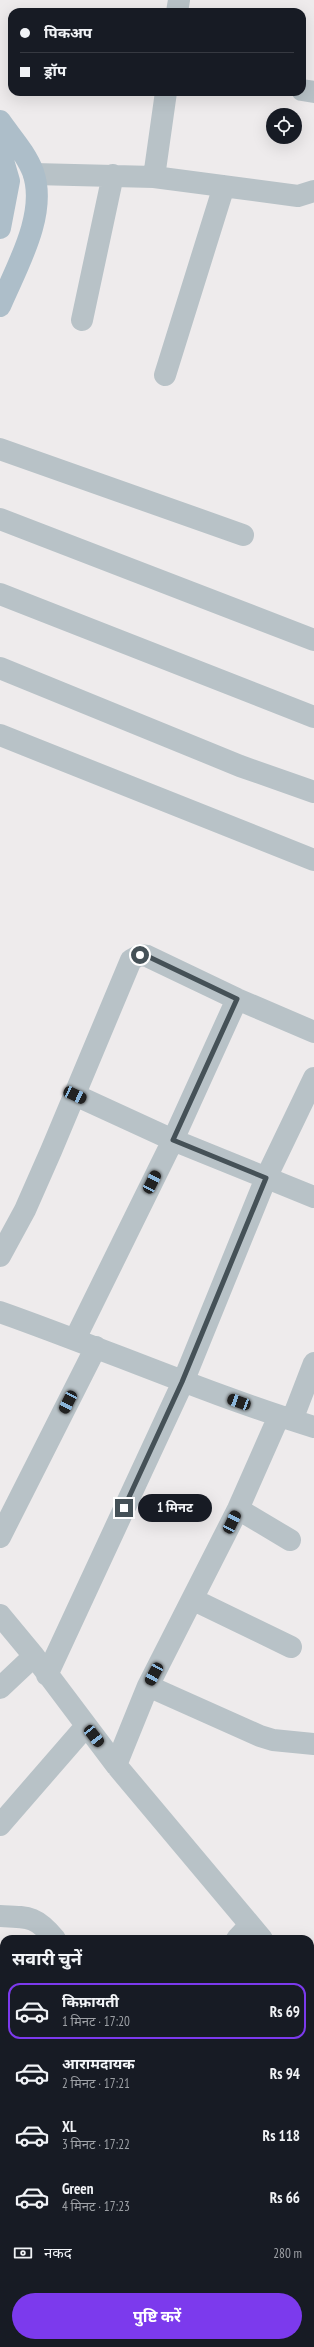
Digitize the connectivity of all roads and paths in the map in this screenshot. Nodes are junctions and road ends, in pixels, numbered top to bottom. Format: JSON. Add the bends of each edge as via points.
{"nodes":[{"id":1,"x":165,"y":96,"type":"edge"},
{"id":2,"x":0,"y":121,"type":"edge"},
{"id":3,"x":0,"y":150,"type":"edge"},
{"id":4,"x":34,"y":174,"type":"junction"},
{"id":5,"x":113,"y":175,"type":"junction"},
{"id":6,"x":154,"y":177,"type":"junction"},
{"id":7,"x":224,"y":186,"type":"junction"},
{"id":8,"x":314,"y":191,"type":"edge"},
{"id":9,"x":0,"y":228,"type":"edge"},
{"id":10,"x":0,"y":306,"type":"edge"},
{"id":11,"x":82,"y":320,"type":"dead end"},
{"id":12,"x":165,"y":375,"type":"dead end"},
{"id":13,"x":0,"y":449,"type":"edge"},
{"id":14,"x":0,"y":519,"type":"edge"},
{"id":15,"x":243,"y":535,"type":"dead end"},
{"id":16,"x":0,"y":594,"type":"edge"},
{"id":17,"x":314,"y":640,"type":"edge"},
{"id":18,"x":0,"y":668,"type":"edge"},
{"id":19,"x":314,"y":717,"type":"edge"},
{"id":20,"x":0,"y":735,"type":"edge"},
{"id":21,"x":314,"y":792,"type":"edge"},
{"id":22,"x":314,"y":860,"type":"edge"},
{"id":23,"x":237,"y":999,"type":"junction"},
{"id":24,"x":314,"y":1032,"type":"edge"},
{"id":25,"x":314,"y":1078,"type":"edge"},
{"id":26,"x":75,"y":1095,"type":"junction"},
{"id":27,"x":173,"y":1140,"type":"junction"},
{"id":28,"x":266,"y":1178,"type":"junction"},
{"id":29,"x":314,"y":1197,"type":"edge"},
{"id":30,"x":0,"y":1256,"type":"edge"},
{"id":31,"x":0,"y":1312,"type":"edge"},
{"id":32,"x":75,"y":1339,"type":"junction"},
{"id":33,"x":96,"y":1348,"type":"junction"},
{"id":34,"x":314,"y":1363,"type":"edge"},
{"id":35,"x":182,"y":1382,"type":"junction"},
{"id":36,"x":286,"y":1418,"type":"junction"},
{"id":37,"x":314,"y":1427,"type":"edge"},
{"id":38,"x":238,"y":1509,"type":"junction"},
{"id":39,"x":0,"y":1537,"type":"edge"},
{"id":40,"x":290,"y":1540,"type":"dead end"},
{"id":41,"x":194,"y":1600,"type":"junction"},
{"id":42,"x":0,"y":1615,"type":"edge"},
{"id":43,"x":291,"y":1647,"type":"dead end"},
{"id":44,"x":34,"y":1656,"type":"junction"},
{"id":45,"x":47,"y":1675,"type":"junction"},
{"id":46,"x":148,"y":1686,"type":"junction"},
{"id":47,"x":0,"y":1688,"type":"edge"},
{"id":48,"x":86,"y":1726,"type":"junction"},
{"id":49,"x":314,"y":1744,"type":"edge"},
{"id":50,"x":116,"y":1765,"type":"junction"},
{"id":51,"x":0,"y":1824,"type":"edge"},
{"id":52,"x":0,"y":1916,"type":"edge"},
{"id":53,"x":250,"y":1934,"type":"edge"},
{"id":54,"x":51,"y":1935,"type":"edge"}],
"edges":[{"from":1,"to":6,"type":"street"},
{"from":2,"to":4,"type":"main road","via":[[28,160]]},
{"from":3,"to":9,"type":"main road","via":[[9,181]]},
{"from":4,"to":5,"type":"street"},
{"from":4,"to":10,"type":"main road","via":[[37,199],[30,235]]},
{"from":5,"to":6,"type":"street"},
{"from":5,"to":11,"type":"street"},
{"from":6,"to":7,"type":"street"},
{"from":7,"to":8,"type":"street","via":[[298,196]]},
{"from":7,"to":12,"type":"street"},
{"from":13,"to":15,"type":"street"},
{"from":14,"to":17,"type":"street"},
{"from":16,"to":19,"type":"street"},
{"from":18,"to":21,"type":"street","via":[[240,766]]},
{"from":20,"to":22,"type":"street"},
{"from":23,"to":24,"type":"street"},
{"from":23,"to":26,"type":"street","via":[[147,956],[140,955],[130,960]]},
{"from":23,"to":27,"type":"street"},
{"from":25,"to":28,"type":"street"},
{"from":26,"to":27,"type":"street"},
{"from":26,"to":30,"type":"street","via":[[25,1210]]},
{"from":27,"to":28,"type":"street"},
{"from":27,"to":32,"type":"street"},
{"from":28,"to":29,"type":"street"},
{"from":28,"to":35,"type":"street"},
{"from":31,"to":32,"type":"street"},
{"from":32,"to":33,"type":"street"},
{"from":33,"to":35,"type":"street"},
{"from":33,"to":39,"type":"street"},
{"from":34,"to":36,"type":"street"},
{"from":35,"to":36,"type":"street"},
{"from":35,"to":45,"type":"street"},
{"from":36,"to":37,"type":"street"},
{"from":36,"to":38,"type":"street"},
{"from":38,"to":40,"type":"street"},
{"from":38,"to":41,"type":"street"},
{"from":41,"to":43,"type":"street"},
{"from":41,"to":46,"type":"street"},
{"from":42,"to":44,"type":"street"},
{"from":44,"to":45,"type":"street"},
{"from":44,"to":47,"type":"street"},
{"from":45,"to":48,"type":"street"},
{"from":46,"to":49,"type":"street","via":[[260,1736],[273,1740]]},
{"from":46,"to":50,"type":"street"},
{"from":48,"to":50,"type":"street"},
{"from":48,"to":51,"type":"street"},
{"from":50,"to":53,"type":"street"},
{"from":52,"to":54,"type":"street","via":[[31,1918]]}]}
